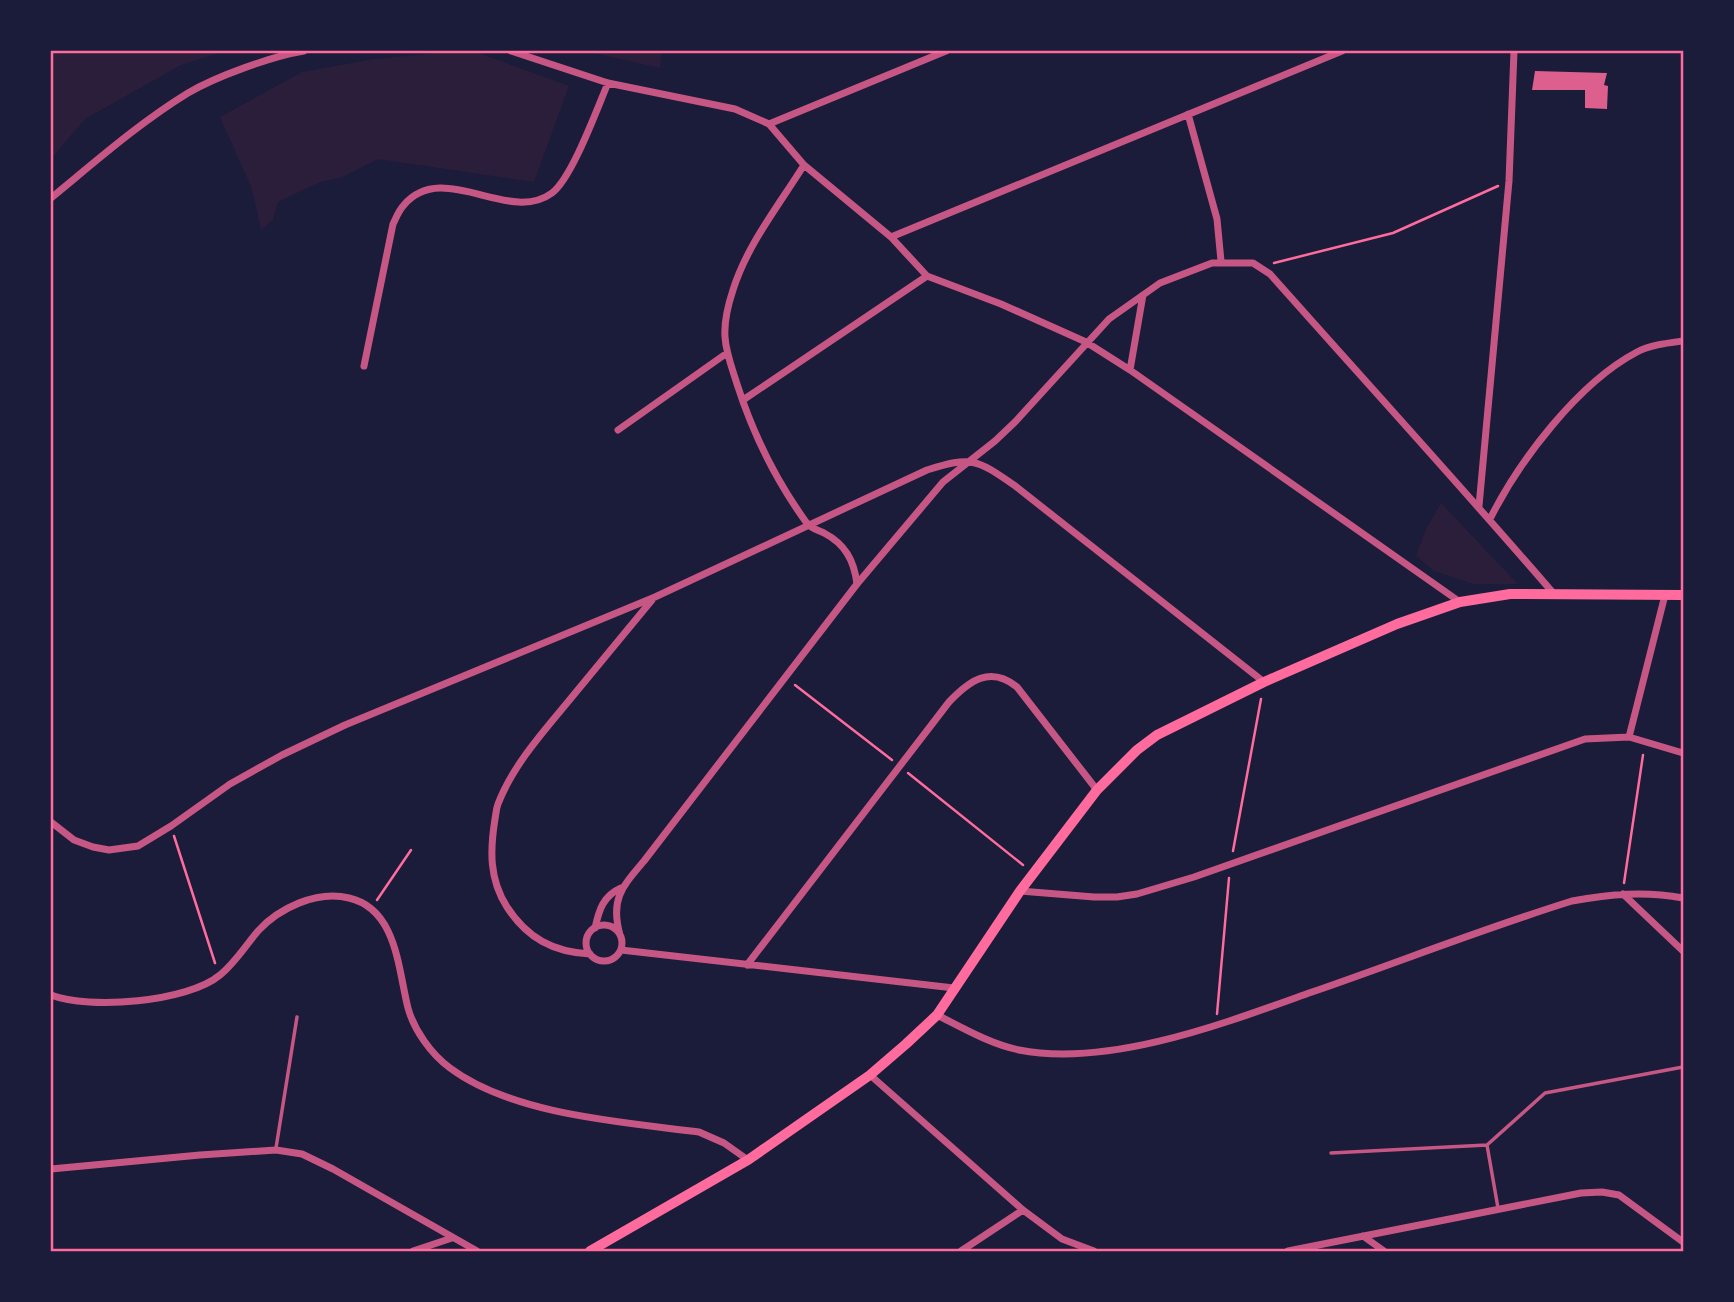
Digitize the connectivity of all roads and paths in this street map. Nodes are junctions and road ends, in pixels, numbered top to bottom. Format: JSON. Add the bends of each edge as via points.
{"nodes":[{"id":1,"x":304,"y":51,"type":"edge"},
{"id":2,"x":512,"y":51,"type":"edge"},
{"id":3,"x":946,"y":51,"type":"edge"},
{"id":4,"x":1342,"y":51,"type":"edge"},
{"id":5,"x":1514,"y":51,"type":"edge"},
{"id":6,"x":608,"y":83,"type":"junction"},
{"id":7,"x":1188,"y":114,"type":"junction"},
{"id":8,"x":769,"y":124,"type":"junction"},
{"id":9,"x":804,"y":165,"type":"junction"},
{"id":10,"x":1509,"y":181,"type":"junction"},
{"id":11,"x":51,"y":198,"type":"edge"},
{"id":12,"x":891,"y":237,"type":"junction"},
{"id":13,"x":1221,"y":261,"type":"junction"},
{"id":14,"x":1261,"y":266,"type":"junction"},
{"id":15,"x":927,"y":276,"type":"junction"},
{"id":16,"x":1143,"y":295,"type":"junction"},
{"id":17,"x":1683,"y":341,"type":"edge"},
{"id":18,"x":1086,"y":342,"type":"junction"},
{"id":19,"x":727,"y":353,"type":"junction"},
{"id":20,"x":364,"y":366,"type":"dead end"},
{"id":21,"x":1130,"y":370,"type":"junction"},
{"id":22,"x":743,"y":401,"type":"junction"},
{"id":23,"x":618,"y":430,"type":"dead end"},
{"id":24,"x":970,"y":460,"type":"junction"},
{"id":25,"x":1479,"y":506,"type":"junction"},
{"id":26,"x":1490,"y":519,"type":"junction"},
{"id":27,"x":809,"y":526,"type":"junction"},
{"id":28,"x":857,"y":584,"type":"junction"},
{"id":29,"x":1554,"y":594,"type":"junction"},
{"id":30,"x":1665,"y":595,"type":"junction"},
{"id":31,"x":1683,"y":595,"type":"edge"},
{"id":32,"x":654,"y":597,"type":"junction"},
{"id":33,"x":1460,"y":601,"type":"junction"},
{"id":34,"x":1265,"y":682,"type":"junction"},
{"id":35,"x":1629,"y":737,"type":"junction"},
{"id":36,"x":1645,"y":742,"type":"junction"},
{"id":37,"x":1683,"y":754,"type":"edge"},
{"id":38,"x":1097,"y":790,"type":"junction"},
{"id":39,"x":51,"y":822,"type":"edge"},
{"id":40,"x":171,"y":826,"type":"junction"},
{"id":41,"x":411,"y":850,"type":"dead end"},
{"id":42,"x":621,"y":888,"type":"junction"},
{"id":43,"x":1020,"y":891,"type":"junction"},
{"id":44,"x":1623,"y":893,"type":"junction"},
{"id":45,"x":1683,"y":898,"type":"edge"},
{"id":46,"x":371,"y":909,"type":"junction"},
{"id":47,"x":595,"y":928,"type":"junction"},
{"id":48,"x":620,"y":934,"type":"junction"},
{"id":49,"x":621,"y":950,"type":"junction"},
{"id":50,"x":1683,"y":951,"type":"edge"},
{"id":51,"x":590,"y":954,"type":"junction"},
{"id":52,"x":747,"y":965,"type":"junction"},
{"id":53,"x":220,"y":976,"type":"junction"},
{"id":54,"x":954,"y":989,"type":"junction"},
{"id":55,"x":51,"y":995,"type":"edge"},
{"id":56,"x":937,"y":1015,"type":"junction"},
{"id":57,"x":297,"y":1017,"type":"dead end"},
{"id":58,"x":1683,"y":1067,"type":"edge"},
{"id":59,"x":870,"y":1075,"type":"junction"},
{"id":60,"x":1487,"y":1144,"type":"junction"},
{"id":61,"x":276,"y":1150,"type":"junction"},
{"id":62,"x":1331,"y":1153,"type":"dead end"},
{"id":63,"x":748,"y":1160,"type":"junction"},
{"id":64,"x":51,"y":1169,"type":"edge"},
{"id":65,"x":1499,"y":1209,"type":"junction"},
{"id":66,"x":1023,"y":1210,"type":"junction"},
{"id":67,"x":1363,"y":1236,"type":"junction"},
{"id":68,"x":453,"y":1238,"type":"junction"},
{"id":69,"x":1683,"y":1242,"type":"edge"},
{"id":70,"x":413,"y":1251,"type":"edge"},
{"id":71,"x":477,"y":1251,"type":"edge"},
{"id":72,"x":590,"y":1251,"type":"edge"},
{"id":73,"x":961,"y":1251,"type":"edge"},
{"id":74,"x":1094,"y":1251,"type":"edge"},
{"id":75,"x":1288,"y":1251,"type":"edge"},
{"id":76,"x":1384,"y":1251,"type":"edge"}],
"edges":[{"from":1,"to":11,"type":"street","via":[[260,63],[189,93]]},
{"from":2,"to":6,"type":"street"},
{"from":3,"to":8,"type":"street"},
{"from":4,"to":7,"type":"street"},
{"from":5,"to":10,"type":"street"},
{"from":6,"to":8,"type":"street","via":[[735,109]]},
{"from":6,"to":20,"type":"street","via":[[567,172],[554,191],[539,201],[433,189],[403,205],[393,223]]},
{"from":7,"to":12,"type":"street"},
{"from":7,"to":13,"type":"street","via":[[1217,219]]},
{"from":8,"to":9,"type":"street"},
{"from":9,"to":12,"type":"street"},
{"from":9,"to":19,"type":"street","via":[[746,256],[727,313]]},
{"from":10,"to":14,"type":"path","via":[[1393,233]]},
{"from":10,"to":25,"type":"street"},
{"from":12,"to":15,"type":"street"},
{"from":13,"to":14,"type":"street"},
{"from":13,"to":16,"type":"street","via":[[1190,270]]},
{"from":14,"to":25,"type":"street"},
{"from":15,"to":18,"type":"street"},
{"from":15,"to":22,"type":"street"},
{"from":16,"to":18,"type":"street"},
{"from":16,"to":21,"type":"street"},
{"from":17,"to":26,"type":"street","via":[[1638,351],[1582,393],[1520,467]]},
{"from":18,"to":21,"type":"street"},
{"from":18,"to":24,"type":"street","via":[[1016,421]]},
{"from":19,"to":22,"type":"street"},
{"from":19,"to":23,"type":"street"},
{"from":21,"to":33,"type":"street"},
{"from":22,"to":27,"type":"street","via":[[771,468]]},
{"from":24,"to":27,"type":"street","via":[[928,470]]},
{"from":24,"to":28,"type":"street","via":[[943,482]]},
{"from":24,"to":34,"type":"street","via":[[1014,485]]},
{"from":25,"to":26,"type":"street"},
{"from":26,"to":29,"type":"street"},
{"from":27,"to":28,"type":"street","via":[[839,542],[850,556]]},
{"from":27,"to":32,"type":"street"},
{"from":28,"to":42,"type":"street"},
{"from":29,"to":30,"type":"main road"},
{"from":29,"to":33,"type":"main road"},
{"from":30,"to":31,"type":"main road"},
{"from":30,"to":35,"type":"street"},
{"from":32,"to":40,"type":"street","via":[[345,725],[230,784]]},
{"from":32,"to":51,"type":"street","via":[[538,739],[497,805],[491,837],[491,865],[515,919],[543,943],[566,952]]},
{"from":33,"to":34,"type":"main road"},
{"from":34,"to":38,"type":"main road","via":[[1157,735]]},
{"from":35,"to":36,"type":"street"},
{"from":35,"to":43,"type":"street","via":[[1569,743],[1136,894],[1094,897]]},
{"from":36,"to":37,"type":"street"},
{"from":36,"to":44,"type":"path"},
{"from":38,"to":43,"type":"main road"},
{"from":38,"to":52,"type":"street","via":[[1017,687],[991,676],[971,683],[949,702]]},
{"from":39,"to":40,"type":"street","via":[[74,840],[109,850],[138,846]]},
{"from":40,"to":53,"type":"path"},
{"from":41,"to":46,"type":"path"},
{"from":42,"to":47,"type":"street","via":[[605,900]]},
{"from":42,"to":48,"type":"street","via":[[616,902]]},
{"from":43,"to":54,"type":"main road"},
{"from":44,"to":45,"type":"street"},
{"from":44,"to":50,"type":"street"},
{"from":44,"to":56,"type":"street","via":[[1564,904],[1265,1009],[1107,1052],[1019,1050],[996,1044]]},
{"from":46,"to":53,"type":"street","via":[[350,898],[306,900],[260,929]]},
{"from":46,"to":63,"type":"street","via":[[389,933],[417,1029],[451,1069],[534,1107],[699,1132]]},
{"from":47,"to":48,"type":"street","via":[[611,927]]},
{"from":47,"to":51,"type":"street","via":[[587,938]]},
{"from":48,"to":49,"type":"street"},
{"from":49,"to":51,"type":"street","via":[[607,961]]},
{"from":49,"to":52,"type":"street"},
{"from":52,"to":54,"type":"street"},
{"from":53,"to":55,"type":"street","via":[[194,989],[149,999],[91,1002]]},
{"from":54,"to":56,"type":"main road"},
{"from":56,"to":59,"type":"main road"},
{"from":57,"to":61,"type":"lane"},
{"from":58,"to":60,"type":"lane","via":[[1545,1093]]},
{"from":59,"to":63,"type":"main road"},
{"from":59,"to":66,"type":"street"},
{"from":60,"to":62,"type":"lane"},
{"from":60,"to":65,"type":"lane"},
{"from":61,"to":64,"type":"street"},
{"from":61,"to":68,"type":"street","via":[[302,1154],[333,1168]]},
{"from":63,"to":72,"type":"main road"},
{"from":65,"to":67,"type":"street"},
{"from":65,"to":69,"type":"street","via":[[1581,1193],[1611,1193]]},
{"from":66,"to":73,"type":"street"},
{"from":66,"to":74,"type":"street","via":[[1062,1239]]},
{"from":67,"to":75,"type":"street"},
{"from":67,"to":76,"type":"street"},
{"from":68,"to":70,"type":"street"},
{"from":68,"to":71,"type":"street"}]}
